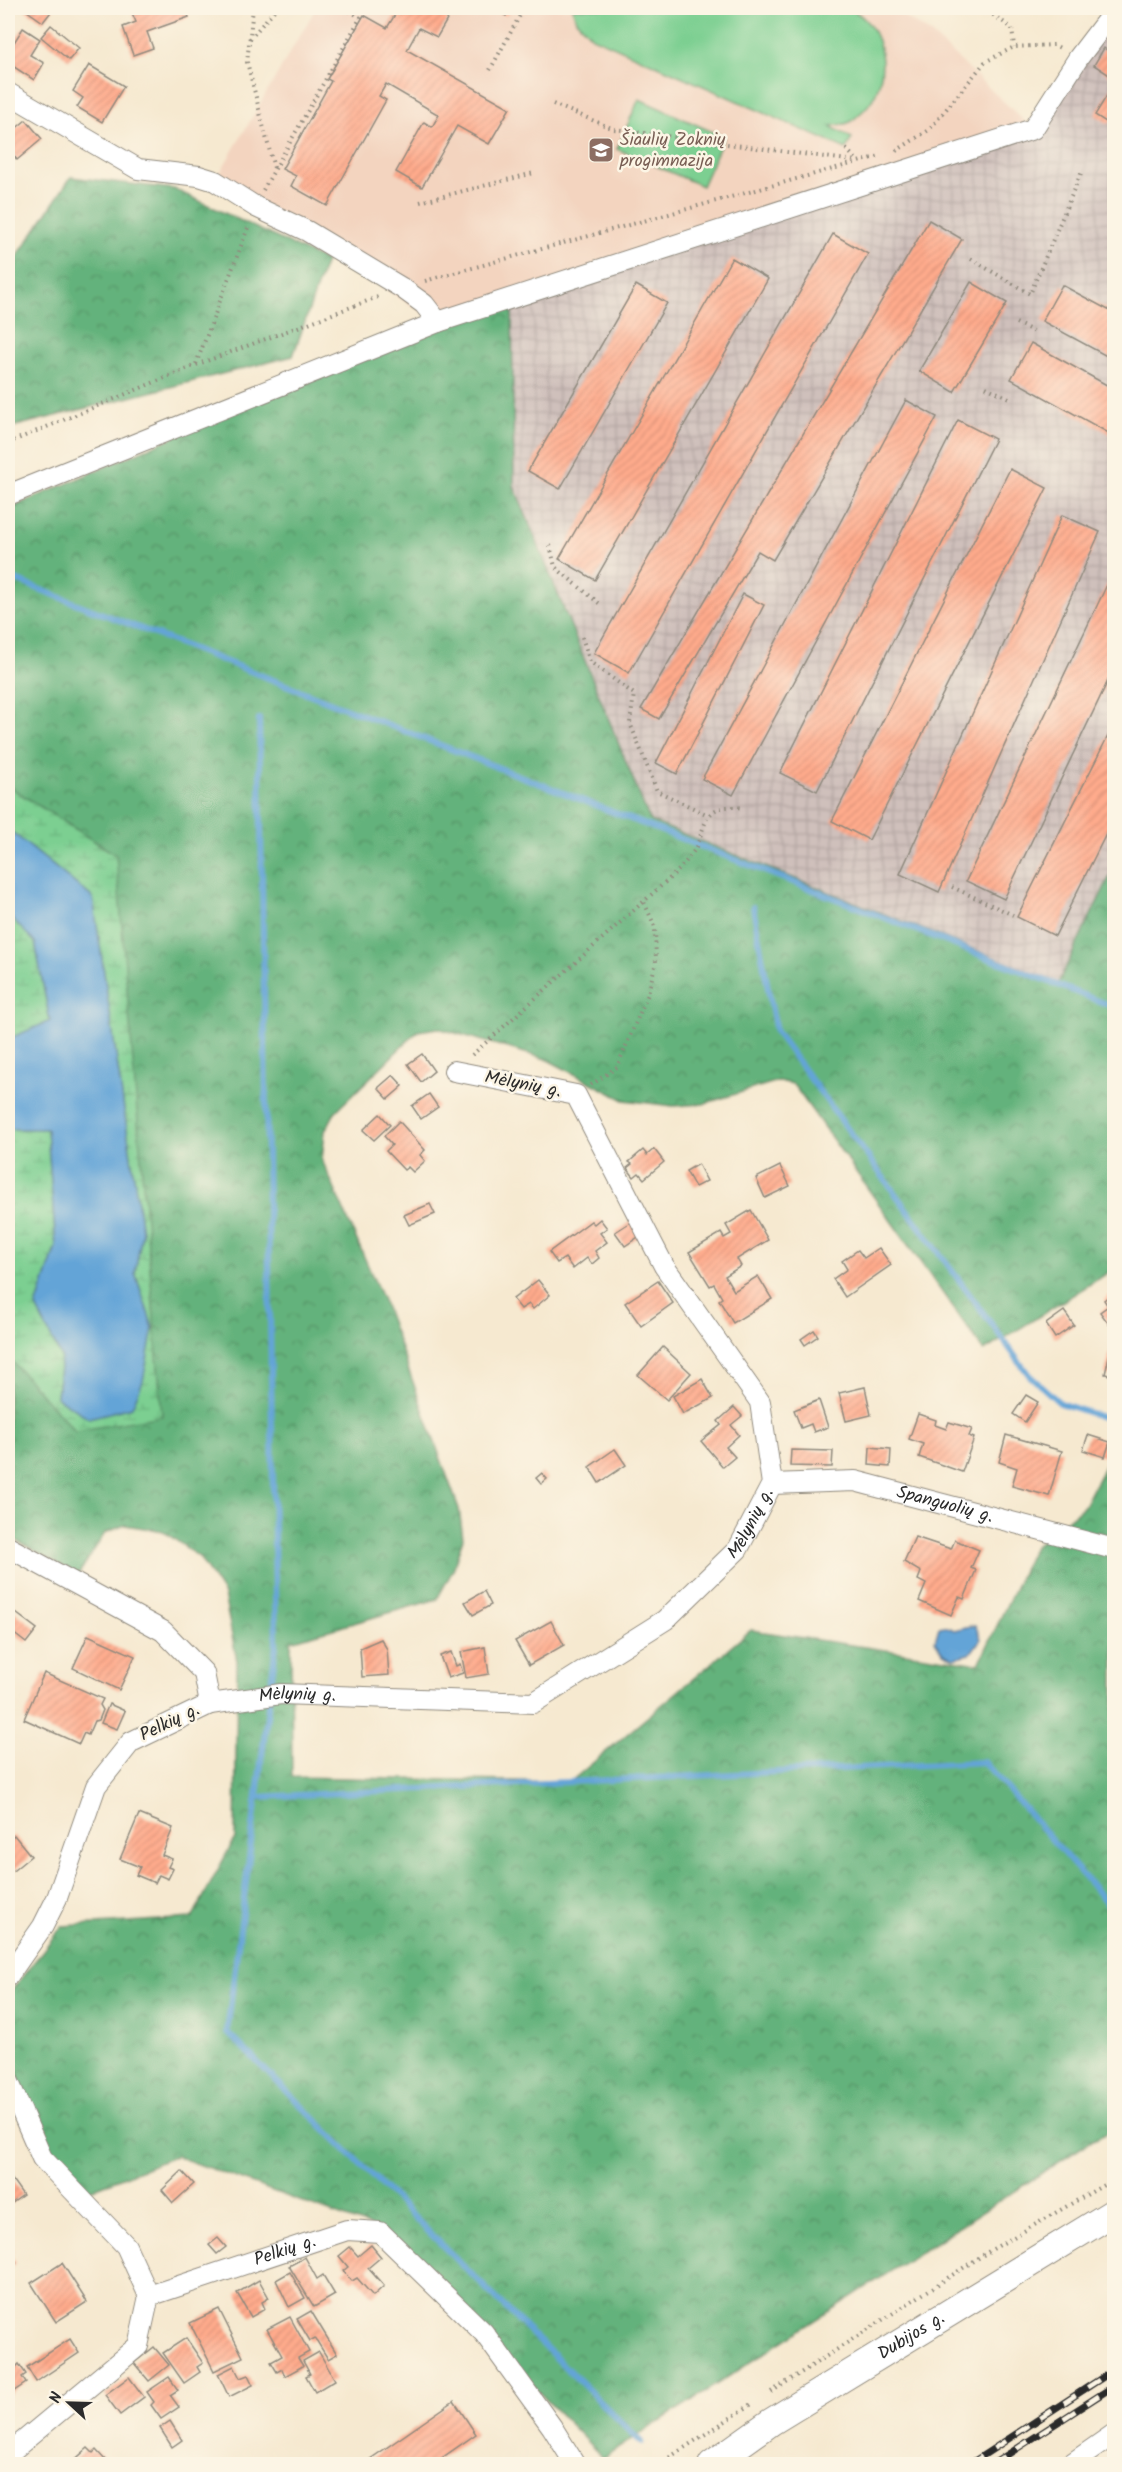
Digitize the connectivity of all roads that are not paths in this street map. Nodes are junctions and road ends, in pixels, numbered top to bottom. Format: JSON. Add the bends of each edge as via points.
{"nodes":[{"id":1,"x":1114,"y":11,"type":"edge"},
{"id":2,"x":8,"y":93,"type":"edge"},
{"id":3,"x":438,"y":322,"type":"junction"},
{"id":4,"x":8,"y":495,"type":"edge"},
{"id":5,"x":454,"y":1071,"type":"road end"},
{"id":6,"x":772,"y":1484,"type":"junction"},
{"id":7,"x":8,"y":1547,"type":"edge"},
{"id":8,"x":1114,"y":1549,"type":"edge"},
{"id":9,"x":210,"y":1704,"type":"junction"},
{"id":10,"x":8,"y":1976,"type":"edge"},
{"id":11,"x":8,"y":2080,"type":"edge"},
{"id":12,"x":1114,"y":2212,"type":"edge"},
{"id":13,"x":149,"y":2296,"type":"junction"},
{"id":14,"x":1114,"y":2434,"type":"edge"},
{"id":15,"x":8,"y":2454,"type":"edge"},
{"id":16,"x":575,"y":2464,"type":"edge"},
{"id":17,"x":712,"y":2464,"type":"edge"},
{"id":18,"x":1071,"y":2464,"type":"edge"}],
"edges":[{"from":1,"to":3,"type":"street","via":[[1033,129]]},
{"from":2,"to":3,"type":"street","via":[[138,169],[215,181],[402,288],[424,304]]},
{"from":3,"to":4,"type":"street"},
{"from":5,"to":6,"type":"street","name":"Mėlynių g.","via":[[576,1095],[664,1266],[759,1402]]},
{"from":6,"to":8,"type":"street","name":"Spanguolių g.","via":[[855,1481]]},
{"from":6,"to":9,"type":"street","name":"Mėlynių g.","via":[[738,1549],[665,1620],[533,1703],[282,1694]]},
{"from":7,"to":9,"type":"street","name":"Pelkių g.","via":[[163,1631],[204,1673]]},
{"from":9,"to":10,"type":"street","name":"Pelkių g.","via":[[131,1742],[96,1786],[57,1898],[43,1926]]},
{"from":11,"to":13,"type":"street","via":[[42,2158],[126,2246]]},
{"from":12,"to":17,"type":"main road","name":"Dubijos g.","via":[[771,2422]]},
{"from":13,"to":15,"type":"street","via":[[138,2346]]},
{"from":13,"to":16,"type":"street","name":"Pelkių g.","via":[[347,2230],[381,2232],[484,2332]]},
{"from":14,"to":18,"type":"street"}]}
